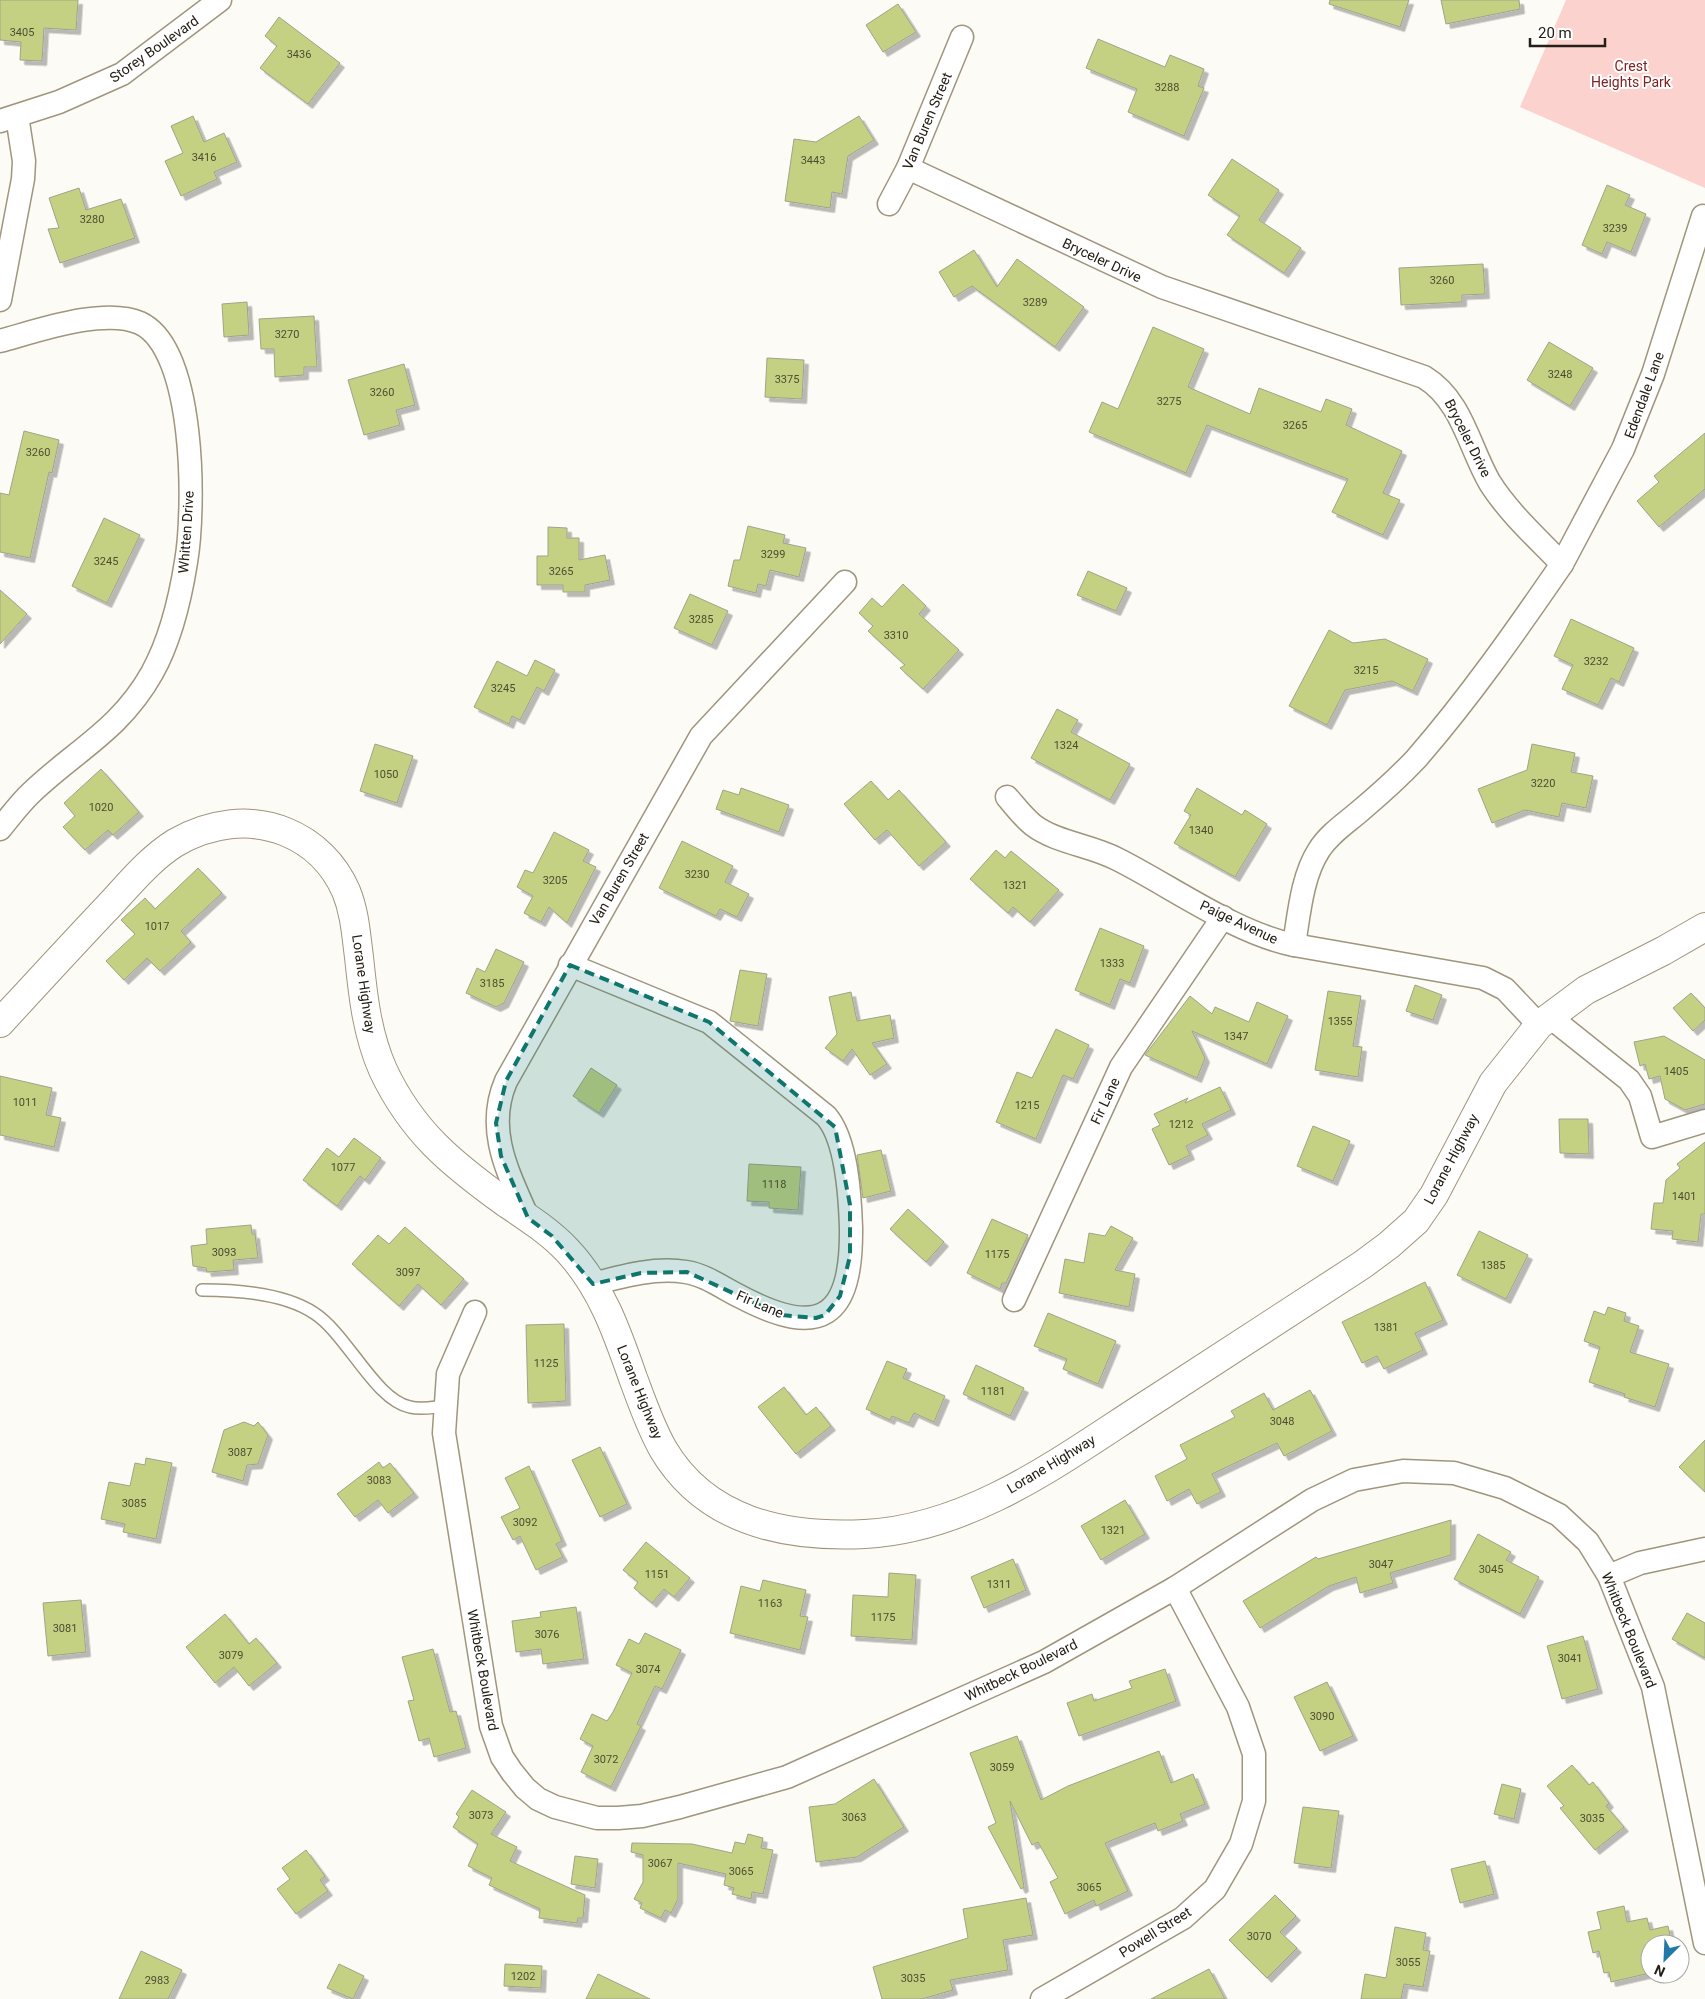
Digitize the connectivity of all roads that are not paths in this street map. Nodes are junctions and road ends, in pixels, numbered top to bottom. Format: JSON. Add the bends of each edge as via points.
{"nodes":[{"id":1,"x":220,"y":0,"type":"edge"},
{"id":2,"x":962,"y":37,"type":"dead end"},
{"id":3,"x":8,"y":118,"type":"edge"},
{"id":4,"x":908,"y":168,"type":"junction"},
{"id":5,"x":889,"y":204,"type":"dead end"},
{"id":6,"x":1703,"y":216,"type":"dead end"},
{"id":7,"x":0,"y":300,"type":"edge"},
{"id":8,"x":0,"y":341,"type":"edge"},
{"id":9,"x":1562,"y":564,"type":"junction"},
{"id":10,"x":845,"y":582,"type":"dead end"},
{"id":11,"x":1007,"y":797,"type":"dead end"},
{"id":12,"x":0,"y":830,"type":"edge"},
{"id":13,"x":1223,"y":917,"type":"junction"},
{"id":14,"x":1705,"y":927,"type":"edge"},
{"id":15,"x":1294,"y":945,"type":"junction"},
{"id":16,"x":570,"y":965,"type":"junction"},
{"id":17,"x":1545,"y":1021,"type":"junction"},
{"id":18,"x":0,"y":1023,"type":"edge"},
{"id":19,"x":1705,"y":1121,"type":"edge"},
{"id":20,"x":528,"y":1218,"type":"junction"},
{"id":21,"x":593,"y":1284,"type":"junction"},
{"id":22,"x":202,"y":1290,"type":"dead end"},
{"id":23,"x":1014,"y":1300,"type":"dead end"},
{"id":24,"x":475,"y":1312,"type":"dead end"},
{"id":25,"x":445,"y":1406,"type":"junction"},
{"id":26,"x":1705,"y":1549,"type":"edge"},
{"id":27,"x":1609,"y":1576,"type":"junction"},
{"id":28,"x":1176,"y":1588,"type":"junction"},
{"id":29,"x":1705,"y":1943,"type":"edge"},
{"id":30,"x":1042,"y":1999,"type":"edge"}],
"edges":[{"from":1,"to":3,"type":"street","name":"Storey Boulevard","via":[[122,74],[59,102]]},
{"from":2,"to":4,"type":"street","name":"Van Buren Street"},
{"from":3,"to":7,"type":"street","via":[[24,161]]},
{"from":4,"to":5,"type":"street","name":"Van Buren Street"},
{"from":4,"to":9,"type":"street","name":"Bryceler Drive","via":[[1162,287],[1424,377],[1436,384],[1453,404],[1490,483],[1513,513]]},
{"from":6,"to":9,"type":"street","name":"Edendale Lane","via":[[1653,374],[1623,450]]},
{"from":8,"to":12,"type":"street","name":"Whitten Drive","via":[[63,324],[110,318],[130,319],[152,332],[167,350],[185,412],[190,510],[187,560],[178,607],[152,674],[122,716],[31,792]]},
{"from":9,"to":15,"type":"street","via":[[1493,661],[1415,759],[1319,849],[1312,863]]},
{"from":10,"to":16,"type":"street","name":"Van Buren Street","via":[[701,736]]},
{"from":11,"to":13,"type":"street","name":"Paige Avenue","via":[[1032,825],[1045,833],[1116,858]]},
{"from":13,"to":15,"type":"street","name":"Paige Avenue"},
{"from":13,"to":23,"type":"street","name":"Fir Lane","via":[[1121,1067]]},
{"from":14,"to":17,"type":"street","name":"Lorane Highway","via":[[1586,990]]},
{"from":15,"to":17,"type":"street","name":"Paige Avenue","via":[[1483,978],[1506,989]]},
{"from":16,"to":20,"type":"street","name":"Van Buren Street","via":[[506,1081],[498,1106],[496,1123],[501,1156]]},
{"from":16,"to":21,"type":"street","name":"Fir Lane","via":[[709,1022],[826,1116],[835,1127],[842,1148],[850,1205],[848,1270],[840,1296],[825,1315],[806,1319],[781,1315],[687,1272],[641,1273]]},
{"from":17,"to":19,"type":"street","name":"Paige Avenue","via":[[1630,1080],[1640,1096],[1652,1137]]},
{"from":17,"to":21,"type":"street","name":"Lorane Highway","via":[[1493,1083],[1434,1195],[1416,1220],[1389,1245],[1026,1482],[965,1510],[912,1527],[870,1534],[786,1531],[741,1517],[694,1489],[665,1453],[648,1421],[612,1318]]},
{"from":18,"to":20,"type":"street","name":"Lorane Highway","via":[[144,868],[175,844],[209,828],[241,823],[266,824],[315,848],[333,867],[345,889],[354,913],[369,1032],[384,1072],[419,1128],[458,1167]]},
{"from":20,"to":21,"type":"street","name":"Lorane Highway","via":[[568,1251]]},
{"from":22,"to":25,"type":"lane","via":[[262,1296],[303,1307],[334,1328],[390,1397],[410,1407]]},
{"from":24,"to":25,"type":"street","name":"Whitbeck Boulevard","via":[[448,1374]]},
{"from":25,"to":28,"type":"street","name":"Whitbeck Boulevard","via":[[444,1432],[496,1742],[525,1788],[538,1799],[576,1814],[597,1818],[642,1816],[787,1777],[1044,1662]]},
{"from":26,"to":27,"type":"street","via":[[1640,1563]]},
{"from":27,"to":28,"type":"street","name":"Whitbeck Boulevard","via":[[1588,1542],[1559,1515],[1505,1488],[1454,1473],[1403,1471],[1354,1480],[1312,1500]]},
{"from":27,"to":29,"type":"street","name":"Whitbeck Boulevard","via":[[1653,1688]]},
{"from":28,"to":30,"type":"street","name":"Powell Street","via":[[1238,1707],[1254,1754],[1254,1801],[1241,1844],[1215,1889],[1183,1918]]}]}
